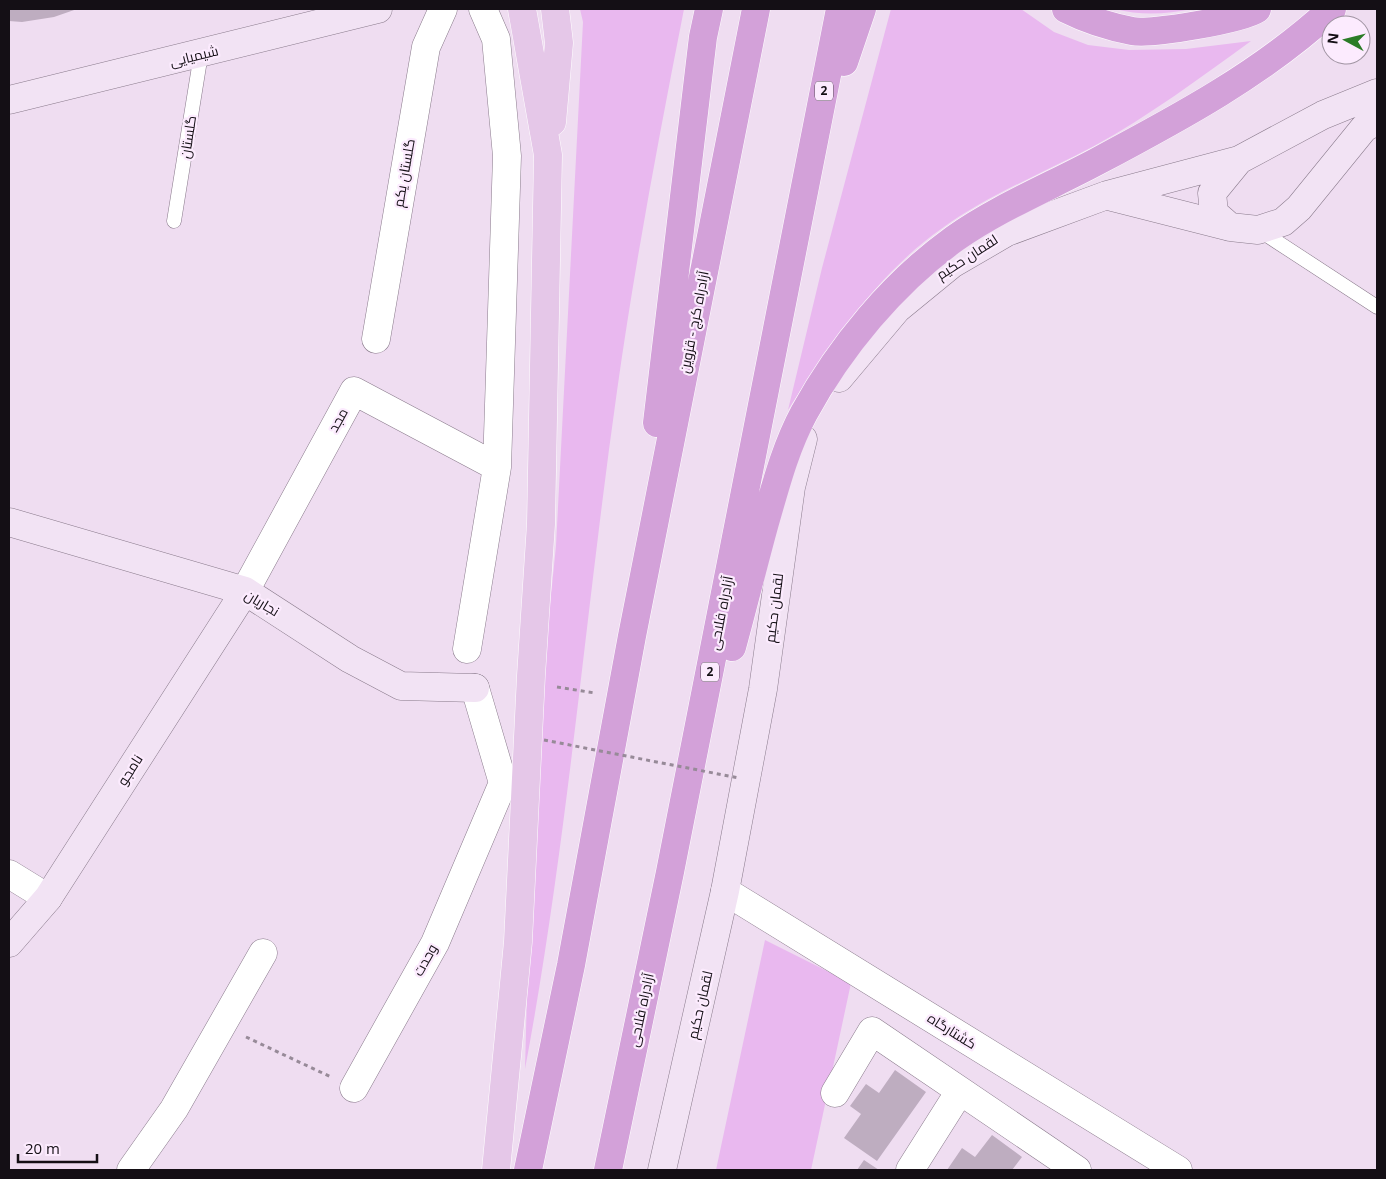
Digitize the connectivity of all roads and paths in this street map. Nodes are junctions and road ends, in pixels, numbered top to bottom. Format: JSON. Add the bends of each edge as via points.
{"nodes":[{"id":1,"x":378,"y":9,"type":"edge"},
{"id":2,"x":443,"y":9,"type":"edge"},
{"id":3,"x":483,"y":9,"type":"edge"},
{"id":4,"x":522,"y":9,"type":"edge"},
{"id":5,"x":555,"y":9,"type":"edge"},
{"id":6,"x":709,"y":9,"type":"edge"},
{"id":7,"x":756,"y":9,"type":"edge"},
{"id":8,"x":840,"y":9,"type":"edge"},
{"id":9,"x":862,"y":9,"type":"edge"},
{"id":10,"x":1066,"y":9,"type":"edge"},
{"id":11,"x":1257,"y":9,"type":"edge"},
{"id":12,"x":1332,"y":9,"type":"edge"},
{"id":13,"x":201,"y":54,"type":"junction"},
{"id":14,"x":1377,"y":93,"type":"edge"},
{"id":15,"x":9,"y":100,"type":"edge"},
{"id":16,"x":1377,"y":121,"type":"edge"},
{"id":17,"x":548,"y":155,"type":"junction"},
{"id":18,"x":1239,"y":160,"type":"junction"},
{"id":19,"x":808,"y":173,"type":"junction"},
{"id":20,"x":1107,"y":196,"type":"junction"},
{"id":21,"x":174,"y":221,"type":"dead end"},
{"id":22,"x":1230,"y":227,"type":"junction"},
{"id":23,"x":1258,"y":230,"type":"junction"},
{"id":24,"x":1377,"y":307,"type":"edge"},
{"id":25,"x":376,"y":339,"type":"dead end"},
{"id":26,"x":497,"y":467,"type":"junction"},
{"id":27,"x":9,"y":522,"type":"edge"},
{"id":28,"x":245,"y":591,"type":"junction"},
{"id":29,"x":632,"y":636,"type":"junction"},
{"id":30,"x":467,"y":649,"type":"dead end"},
{"id":31,"x":531,"y":676,"type":"junction"},
{"id":32,"x":475,"y":688,"type":"joint"},
{"id":33,"x":621,"y":697,"type":"junction"},
{"id":34,"x":544,"y":740,"type":"dead end"},
{"id":35,"x":739,"y":778,"type":"dead end"},
{"id":36,"x":670,"y":872,"type":"junction"},
{"id":37,"x":9,"y":874,"type":"edge"},
{"id":38,"x":726,"y":891,"type":"junction"},
{"id":39,"x":48,"y":898,"type":"junction"},
{"id":40,"x":9,"y":943,"type":"edge"},
{"id":41,"x":263,"y":953,"type":"dead end"},
{"id":42,"x":221,"y":1026,"type":"junction"},
{"id":43,"x":354,"y":1088,"type":"joint"},
{"id":44,"x":960,"y":1091,"type":"junction"},
{"id":45,"x":834,"y":1093,"type":"dead end"},
{"id":46,"x":1060,"y":1166,"type":"edge"},
{"id":47,"x":131,"y":1170,"type":"edge"},
{"id":48,"x":496,"y":1170,"type":"edge"},
{"id":49,"x":528,"y":1170,"type":"edge"},
{"id":50,"x":608,"y":1170,"type":"edge"},
{"id":51,"x":662,"y":1170,"type":"edge"},
{"id":52,"x":910,"y":1170,"type":"edge"},
{"id":53,"x":1178,"y":1170,"type":"edge"}],
"edges":[{"from":1,"to":13,"type":"street","name":"شیمیایی"},
{"from":2,"to":25,"type":"street","name":"گلستان یکم","via":[[426,47]]},
{"from":3,"to":26,"type":"street","via":[[496,39],[507,156]]},
{"from":4,"to":17,"type":"main road"},
{"from":5,"to":17,"type":"main road","via":[[560,43]]},
{"from":6,"to":29,"type":"highway"},
{"from":7,"to":29,"type":"highway","name":"آزادراه کرج - قزوین"},
{"from":8,"to":19,"type":"highway","number":"2"},
{"from":9,"to":19,"type":"highway"},
{"from":10,"to":11,"type":"highway","via":[[1134,32],[1199,25],[1250,14]]},
{"from":12,"to":36,"type":"highway","via":[[1309,31],[1259,68],[1179,118],[1002,210],[955,239],[911,274],[841,356],[803,414],[778,475]]},
{"from":13,"to":15,"type":"street","name":"شیمیایی"},
{"from":13,"to":21,"type":"lane","name":"گلستان"},
{"from":14,"to":18,"type":"street","name":"لقمان حکیم","via":[[1323,115]]},
{"from":16,"to":23,"type":"street","via":[[1364,128],[1299,208],[1283,222]]},
{"from":17,"to":31,"type":"main road","via":[[542,524]]},
{"from":18,"to":20,"type":"street","name":"لقمان حکیم"},
{"from":18,"to":22,"type":"street","via":[[1212,193],[1214,213]]},
{"from":19,"to":36,"type":"highway","name":"آزادراه فلاحی","number":"2"},
{"from":20,"to":22,"type":"street"},
{"from":20,"to":38,"type":"street","name":"لقمان حکیم","via":[[1007,232],[952,264],[897,309],[847,367],[809,422],[797,455],[791,487],[763,689]]},
{"from":22,"to":23,"type":"street"},
{"from":23,"to":24,"type":"lane"},
{"from":26,"to":28,"type":"street","name":"مجد","via":[[354,391]]},
{"from":26,"to":30,"type":"street"},
{"from":27,"to":28,"type":"street","name":"نجاریان"},
{"from":28,"to":32,"type":"street","name":"نجاریان","via":[[350,659],[401,686]]},
{"from":28,"to":39,"type":"street","name":"نامجو"},
{"from":29,"to":33,"type":"highway"},
{"from":31,"to":33,"type":"path","via":[[555,687]]},
{"from":31,"to":48,"type":"main road","via":[[518,942]]},
{"from":32,"to":43,"type":"street","name":"وحدت","via":[[503,782],[435,943]]},
{"from":33,"to":49,"type":"highway","via":[[573,956]]},
{"from":34,"to":35,"type":"path","bridge":true},
{"from":36,"to":50,"type":"highway","name":"آزادراه فلاحی","number":"2"},
{"from":37,"to":39,"type":"street"},
{"from":38,"to":51,"type":"street","name":"لقمان حکیم"},
{"from":38,"to":53,"type":"street","name":"کشتارگاه"},
{"from":39,"to":40,"type":"street","name":"نامجو"},
{"from":41,"to":42,"type":"street"},
{"from":42,"to":43,"type":"path"},
{"from":42,"to":47,"type":"street","via":[[174,1109]]},
{"from":44,"to":45,"type":"street","via":[[872,1031]]},
{"from":44,"to":46,"type":"street"},
{"from":44,"to":52,"type":"street"}]}
